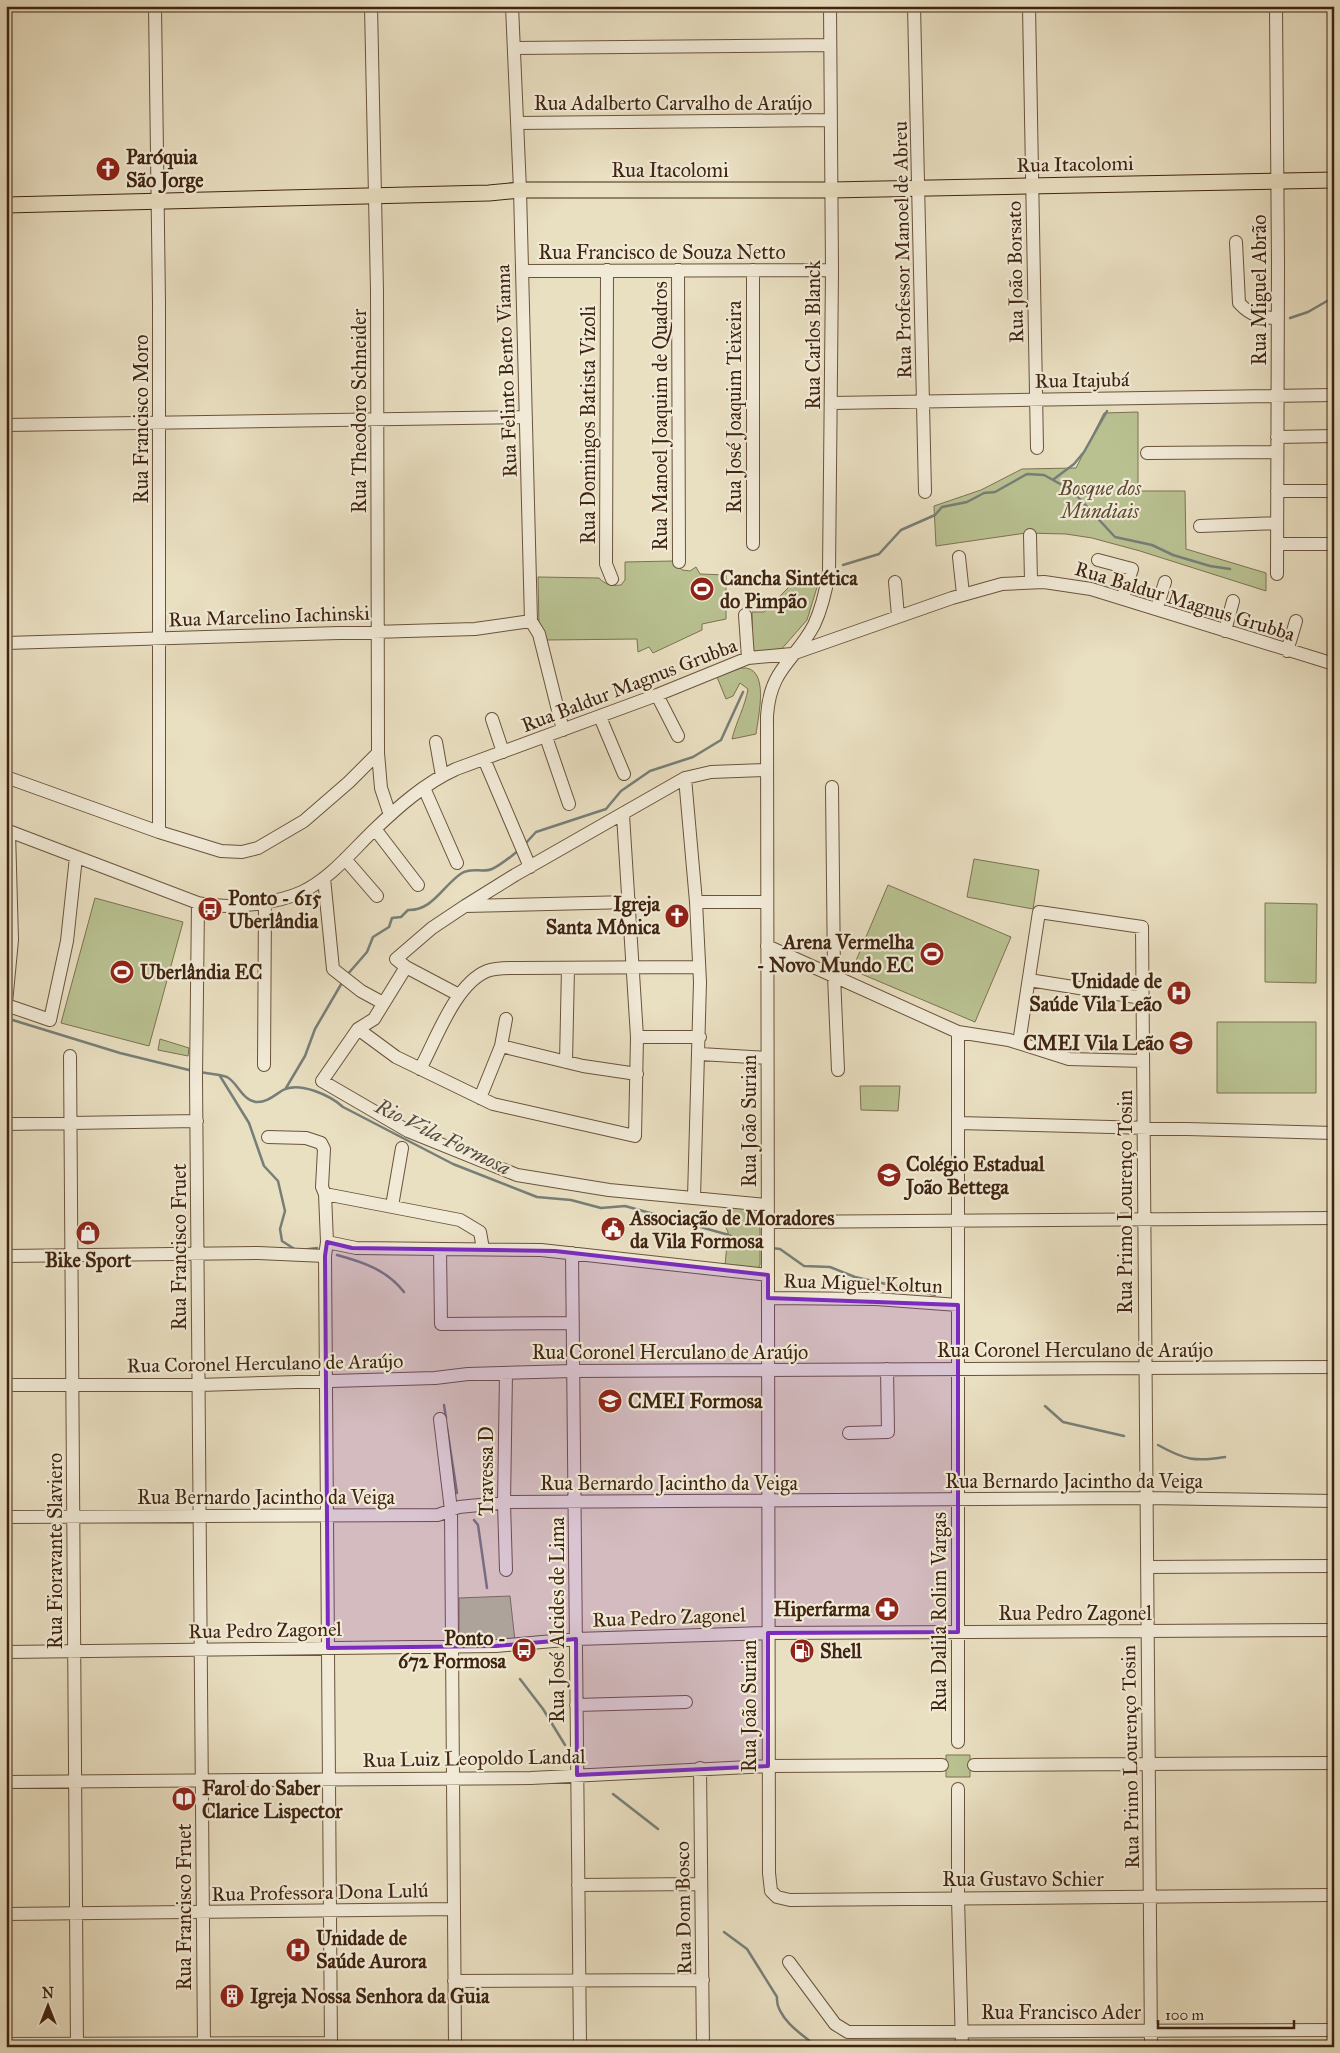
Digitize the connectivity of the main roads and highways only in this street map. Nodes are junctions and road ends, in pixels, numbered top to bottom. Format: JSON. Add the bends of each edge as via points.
{"nodes":[{"id":1,"x":1334,"y":180,"type":"edge"},
{"id":2,"x":6,"y":205,"type":"edge"}],
"edges":[{"from":1,"to":2,"type":"main road","name":"Rua Itacolomi","via":[[831,190],[520,190]]}]}
